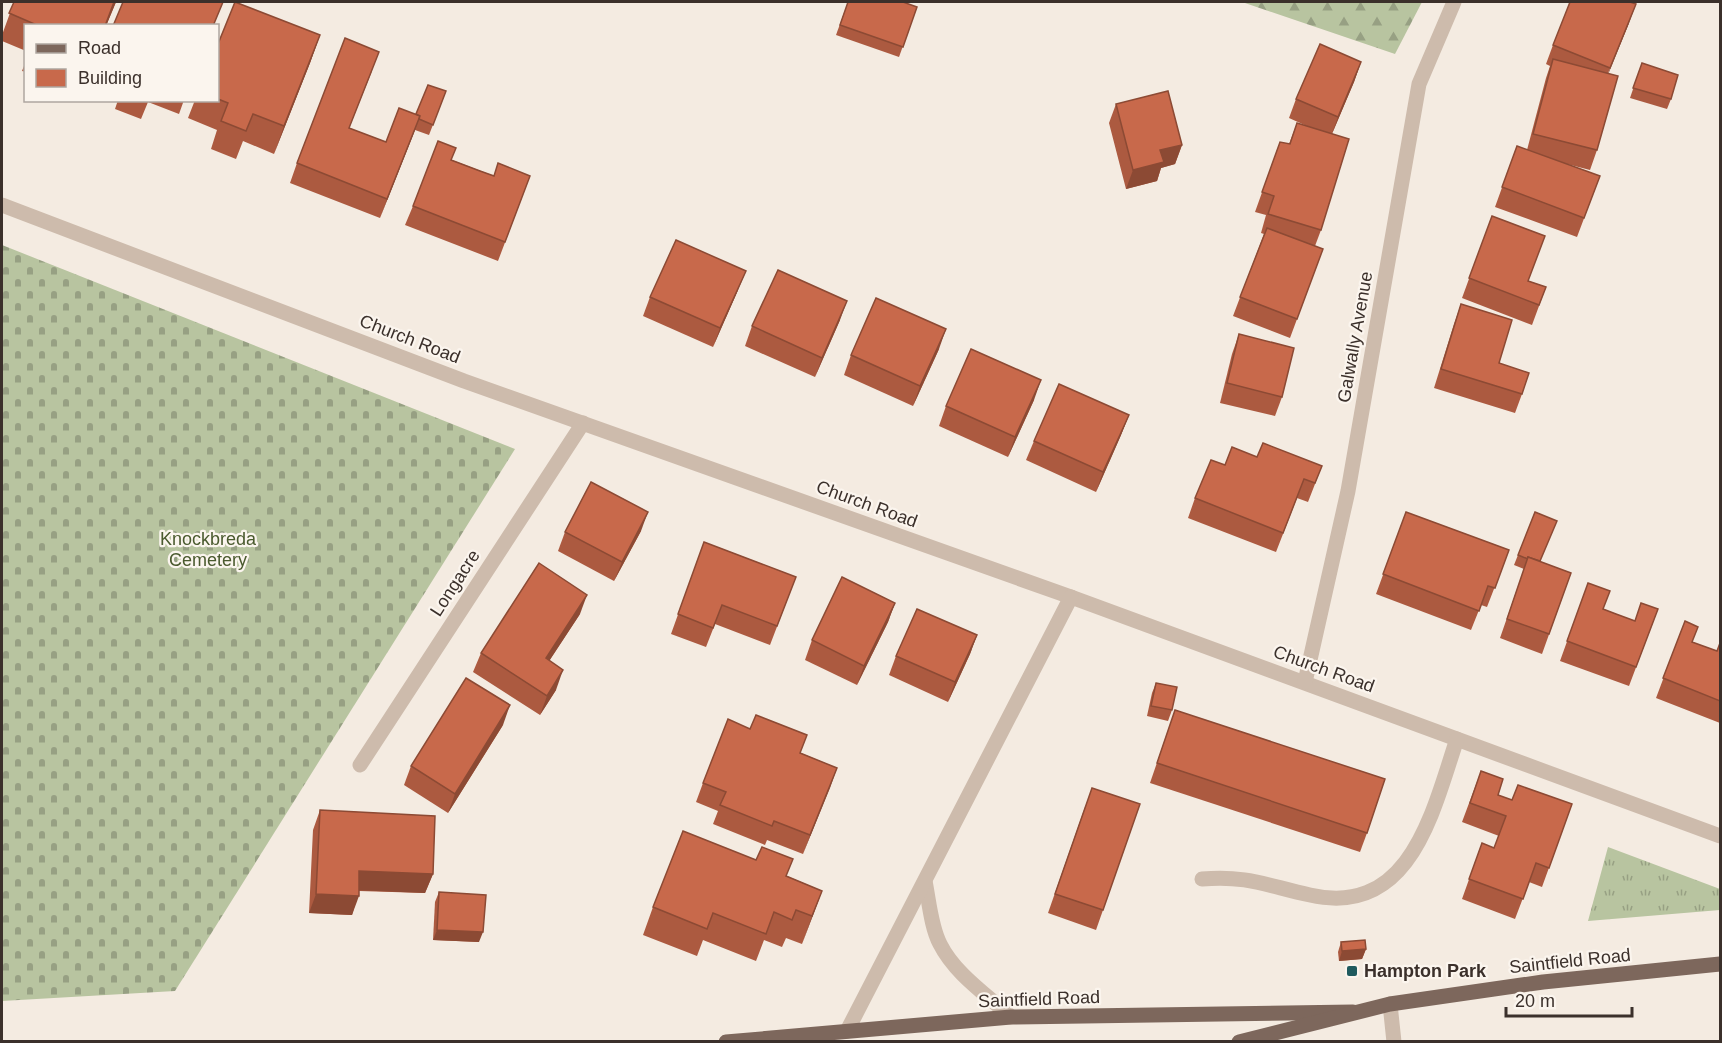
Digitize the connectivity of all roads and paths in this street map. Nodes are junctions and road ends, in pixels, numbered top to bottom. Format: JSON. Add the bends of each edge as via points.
{"nodes":[{"id":1,"x":1454,"y":2,"type":"edge"},
{"id":2,"x":2,"y":205,"type":"edge"},
{"id":3,"x":583,"y":423,"type":"junction"},
{"id":4,"x":1071,"y":597,"type":"junction"},
{"id":5,"x":1305,"y":682,"type":"junction"},
{"id":6,"x":1456,"y":739,"type":"junction"},
{"id":7,"x":360,"y":765,"type":"dead end"},
{"id":8,"x":1720,"y":836,"type":"edge"},
{"id":9,"x":1202,"y":879,"type":"dead end"},
{"id":10,"x":925,"y":881,"type":"junction"},
{"id":11,"x":1720,"y":964,"type":"edge"},
{"id":12,"x":1390,"y":1004,"type":"junction"},
{"id":13,"x":1353,"y":1012,"type":"junction"},
{"id":14,"x":1011,"y":1017,"type":"junction"},
{"id":15,"x":847,"y":1031,"type":"junction"},
{"id":16,"x":726,"y":1041,"type":"edge"},
{"id":17,"x":871,"y":1041,"type":"edge"},
{"id":18,"x":1239,"y":1041,"type":"edge"},
{"id":19,"x":1394,"y":1041,"type":"edge"}],
"edges":[{"from":1,"to":5,"type":"street","name":"Galwally Avenue","via":[[1419,84],[1348,491]]},
{"from":2,"to":3,"type":"street","name":"Church Road"},
{"from":3,"to":4,"type":"street","name":"Church Road"},
{"from":3,"to":7,"type":"street","name":"Longacre"},
{"from":4,"to":5,"type":"street","name":"Church Road"},
{"from":4,"to":10,"type":"street"},
{"from":5,"to":6,"type":"street","name":"Church Road"},
{"from":6,"to":8,"type":"street","name":"Church Road"},
{"from":6,"to":9,"type":"street","via":[[1420,843],[1403,869],[1380,886],[1358,896],[1334,898],[1310,896],[1232,876]]},
{"from":10,"to":14,"type":"street","via":[[939,943],[967,978]]},
{"from":10,"to":15,"type":"street"},
{"from":11,"to":12,"type":"main road","name":"Saintfield Road","via":[[1543,982]]},
{"from":12,"to":13,"type":"main road","name":"Saintfield Road"},
{"from":12,"to":19,"type":"street"},
{"from":13,"to":14,"type":"main road","name":"Saintfield Road"},
{"from":13,"to":18,"type":"main road","name":"Saintfield Road"},
{"from":14,"to":15,"type":"main road","name":"Saintfield Road"},
{"from":15,"to":16,"type":"main road","name":"Saintfield Road"},
{"from":15,"to":17,"type":"main road"}]}
